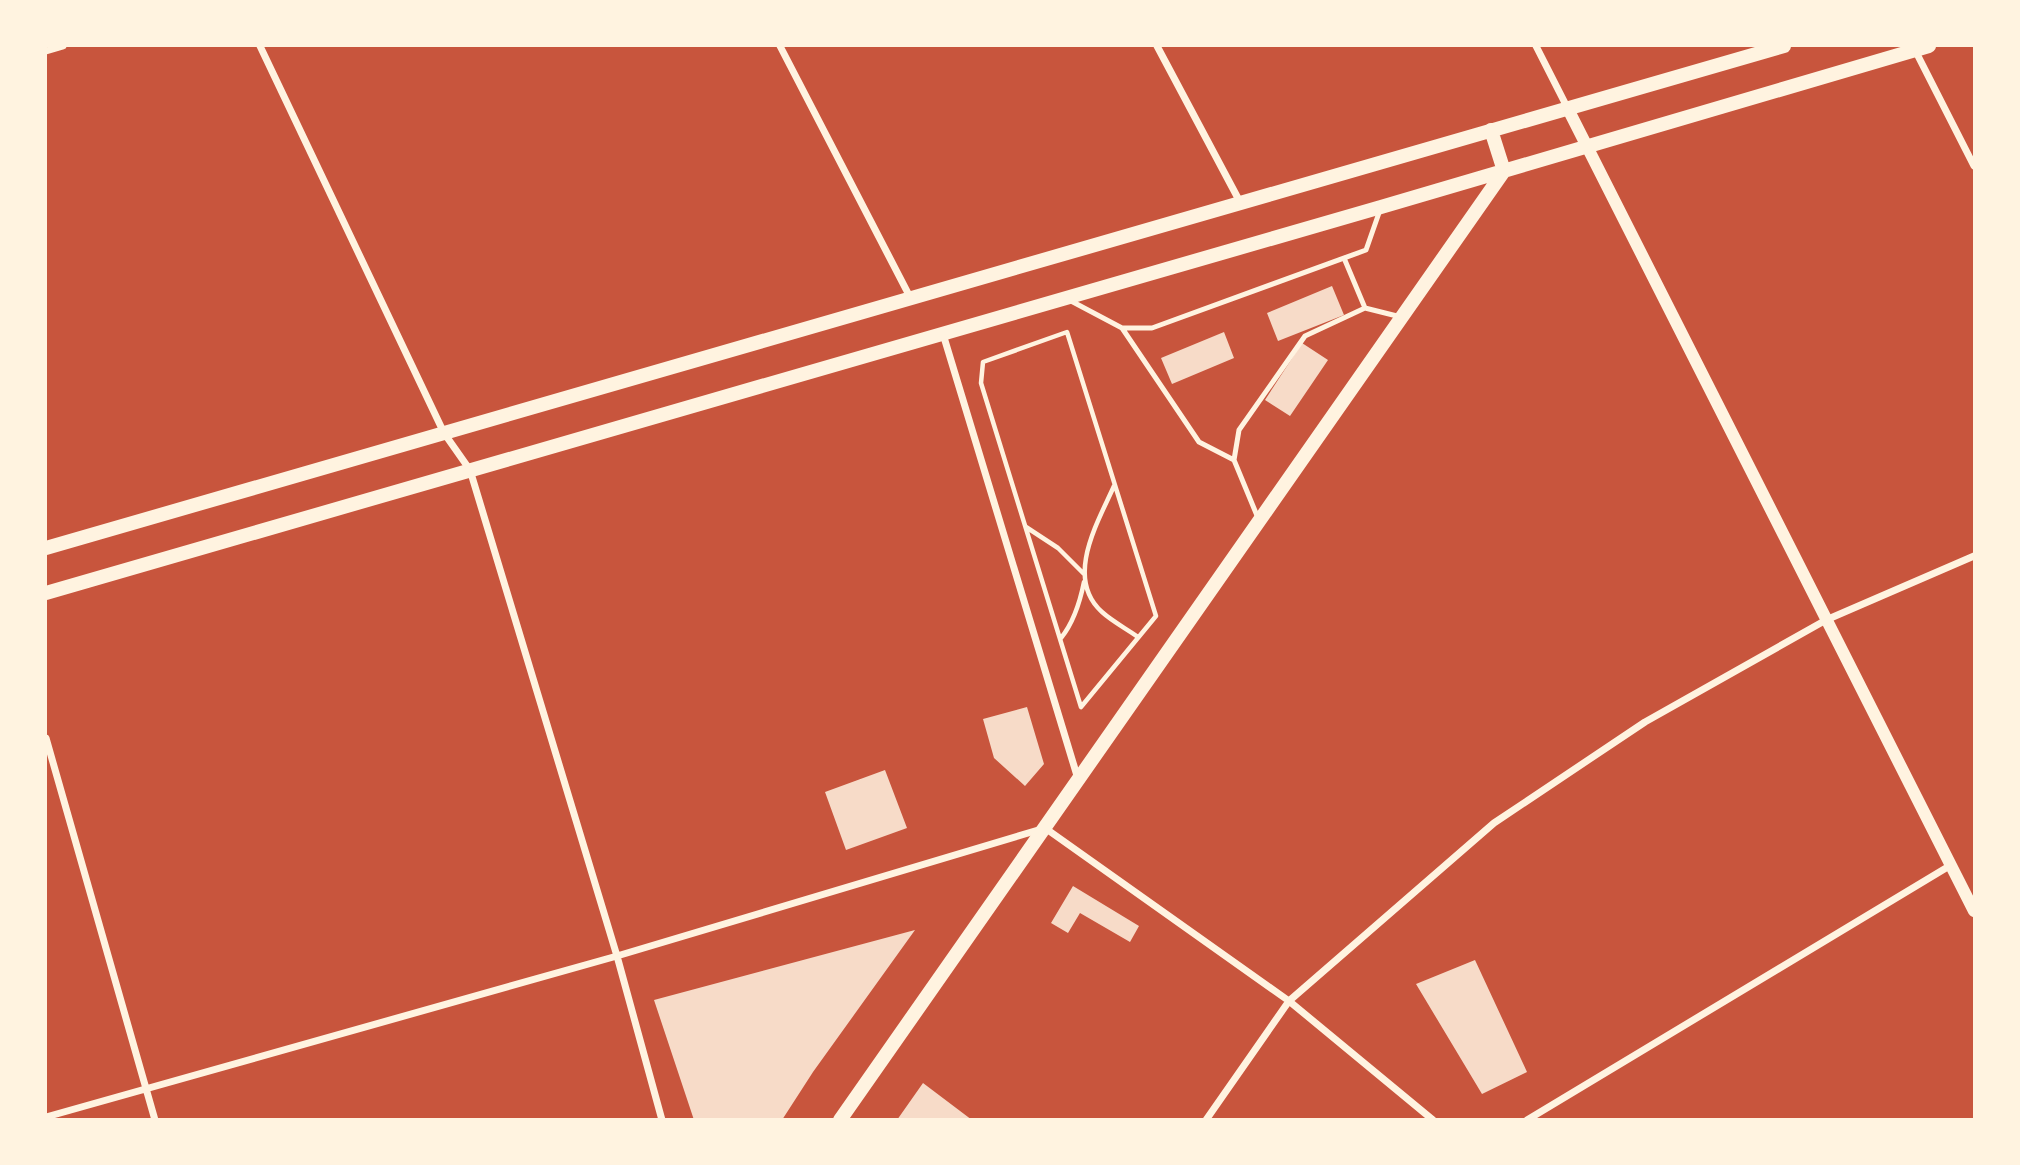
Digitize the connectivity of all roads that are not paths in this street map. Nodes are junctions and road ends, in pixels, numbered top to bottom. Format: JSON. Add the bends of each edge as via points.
{"nodes":[{"id":1,"x":63,"y":46,"type":"edge"},
{"id":2,"x":260,"y":46,"type":"edge"},
{"id":3,"x":780,"y":46,"type":"edge"},
{"id":4,"x":1157,"y":46,"type":"edge"},
{"id":5,"x":1536,"y":46,"type":"edge"},
{"id":6,"x":1784,"y":46,"type":"edge"},
{"id":7,"x":1922,"y":48,"type":"edge"},
{"id":8,"x":46,"y":51,"type":"edge"},
{"id":9,"x":1567,"y":107,"type":"junction"},
{"id":10,"x":1491,"y":130,"type":"junction"},
{"id":11,"x":1587,"y":147,"type":"junction"},
{"id":12,"x":1975,"y":166,"type":"edge"},
{"id":13,"x":1504,"y":170,"type":"junction"},
{"id":14,"x":1240,"y":202,"type":"junction"},
{"id":15,"x":1381,"y":207,"type":"junction"},
{"id":16,"x":1343,"y":258,"type":"junction"},
{"id":17,"x":910,"y":297,"type":"junction"},
{"id":18,"x":1065,"y":298,"type":"junction"},
{"id":19,"x":1365,"y":308,"type":"junction"},
{"id":20,"x":1401,"y":317,"type":"junction"},
{"id":21,"x":1122,"y":328,"type":"junction"},
{"id":22,"x":943,"y":334,"type":"junction"},
{"id":23,"x":444,"y":433,"type":"junction"},
{"id":24,"x":1234,"y":460,"type":"junction"},
{"id":25,"x":470,"y":470,"type":"junction"},
{"id":26,"x":1259,"y":520,"type":"junction"},
{"id":27,"x":46,"y":548,"type":"edge"},
{"id":28,"x":1975,"y":556,"type":"edge"},
{"id":29,"x":46,"y":593,"type":"edge"},
{"id":30,"x":1826,"y":620,"type":"junction"},
{"id":31,"x":46,"y":738,"type":"edge"},
{"id":32,"x":1079,"y":780,"type":"junction"},
{"id":33,"x":1045,"y":828,"type":"junction"},
{"id":34,"x":1951,"y":865,"type":"junction"},
{"id":35,"x":1975,"y":911,"type":"edge"},
{"id":36,"x":617,"y":956,"type":"junction"},
{"id":37,"x":1289,"y":1001,"type":"junction"},
{"id":38,"x":146,"y":1087,"type":"junction"},
{"id":39,"x":46,"y":1117,"type":"edge"},
{"id":40,"x":155,"y":1119,"type":"edge"},
{"id":41,"x":662,"y":1119,"type":"edge"},
{"id":42,"x":840,"y":1119,"type":"edge"},
{"id":43,"x":1206,"y":1119,"type":"edge"},
{"id":44,"x":1433,"y":1119,"type":"edge"},
{"id":45,"x":1527,"y":1119,"type":"edge"}],
"edges":[{"from":1,"to":8,"type":"street"},
{"from":2,"to":23,"type":"street"},
{"from":3,"to":17,"type":"street"},
{"from":4,"to":14,"type":"street"},
{"from":5,"to":9,"type":"street"},
{"from":6,"to":9,"type":"main road"},
{"from":7,"to":11,"type":"main road"},
{"from":7,"to":12,"type":"street"},
{"from":9,"to":10,"type":"main road"},
{"from":9,"to":11,"type":"street"},
{"from":10,"to":13,"type":"main road"},
{"from":10,"to":14,"type":"main road"},
{"from":11,"to":13,"type":"main road"},
{"from":11,"to":30,"type":"street"},
{"from":13,"to":15,"type":"main road"},
{"from":13,"to":20,"type":"main road"},
{"from":14,"to":17,"type":"main road"},
{"from":15,"to":16,"type":"lane","via":[[1366,250]]},
{"from":15,"to":18,"type":"main road"},
{"from":16,"to":19,"type":"lane"},
{"from":16,"to":21,"type":"lane","via":[[1152,328]]},
{"from":17,"to":23,"type":"main road"},
{"from":18,"to":21,"type":"lane"},
{"from":18,"to":22,"type":"main road"},
{"from":19,"to":20,"type":"lane"},
{"from":19,"to":24,"type":"lane","via":[[1305,336],[1239,430]]},
{"from":20,"to":26,"type":"main road"},
{"from":21,"to":24,"type":"lane","via":[[1199,442]]},
{"from":22,"to":25,"type":"main road"},
{"from":22,"to":32,"type":"street"},
{"from":23,"to":25,"type":"street"},
{"from":23,"to":27,"type":"main road"},
{"from":24,"to":26,"type":"lane"},
{"from":25,"to":29,"type":"main road"},
{"from":25,"to":36,"type":"street"},
{"from":26,"to":32,"type":"main road"},
{"from":28,"to":30,"type":"street"},
{"from":30,"to":34,"type":"street"},
{"from":30,"to":37,"type":"street","via":[[1645,722],[1494,823]]},
{"from":31,"to":38,"type":"street"},
{"from":32,"to":33,"type":"main road"},
{"from":33,"to":36,"type":"street"},
{"from":33,"to":37,"type":"street"},
{"from":33,"to":42,"type":"main road"},
{"from":34,"to":35,"type":"street"},
{"from":34,"to":45,"type":"street"},
{"from":36,"to":38,"type":"street"},
{"from":36,"to":41,"type":"street"},
{"from":37,"to":43,"type":"street"},
{"from":37,"to":44,"type":"street"},
{"from":38,"to":39,"type":"street"},
{"from":38,"to":40,"type":"street"}]}
